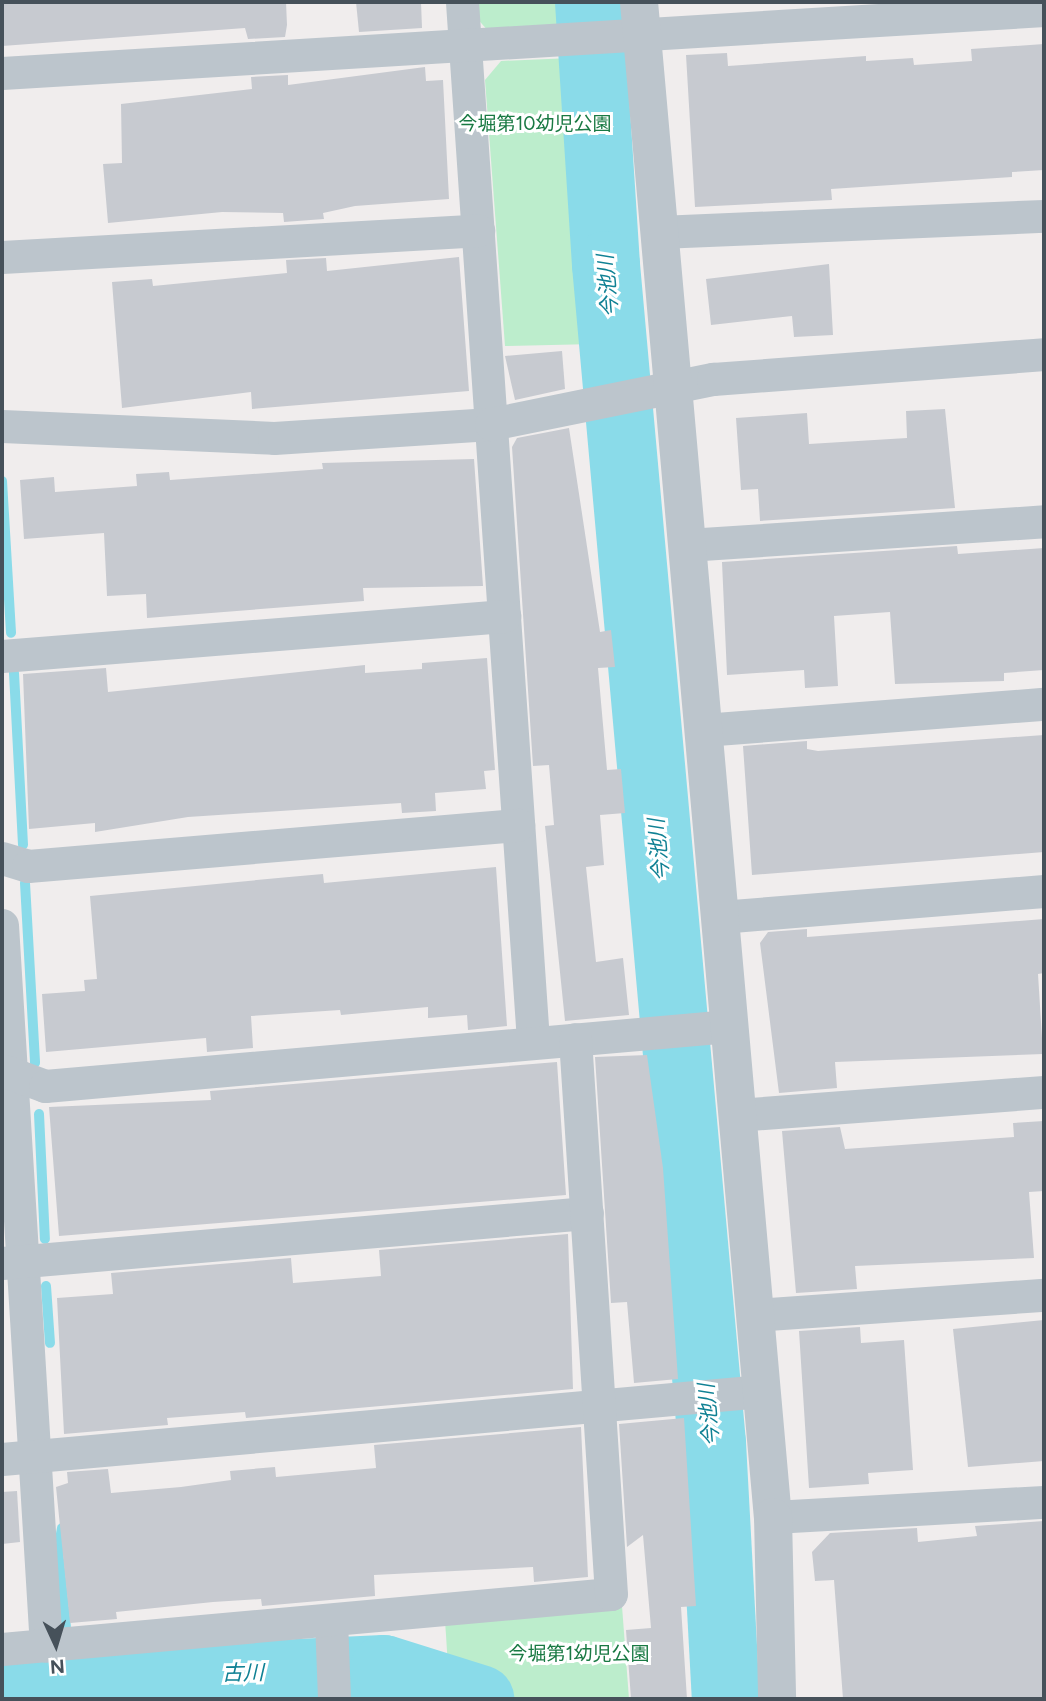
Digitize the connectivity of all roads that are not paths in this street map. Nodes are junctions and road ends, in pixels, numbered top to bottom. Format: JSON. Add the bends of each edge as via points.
{"nodes":[{"id":1,"x":462,"y":2,"type":"edge"},
{"id":2,"x":1044,"y":10,"type":"edge"},
{"id":3,"x":635,"y":24,"type":"edge"},
{"id":4,"x":465,"y":45,"type":"junction"},
{"id":5,"x":2,"y":73,"type":"edge"},
{"id":6,"x":1044,"y":216,"type":"edge"},
{"id":7,"x":478,"y":230,"type":"junction"},
{"id":8,"x":659,"y":233,"type":"junction"},
{"id":9,"x":2,"y":257,"type":"edge"},
{"id":10,"x":1044,"y":354,"type":"edge"},
{"id":11,"x":662,"y":391,"type":"junction"},
{"id":12,"x":491,"y":425,"type":"junction"},
{"id":13,"x":2,"y":426,"type":"edge"},
{"id":14,"x":1044,"y":521,"type":"edge"},
{"id":15,"x":687,"y":545,"type":"junction"},
{"id":16,"x":504,"y":616,"type":"junction"},
{"id":17,"x":2,"y":656,"type":"edge"},
{"id":18,"x":1044,"y":704,"type":"edge"},
{"id":19,"x":703,"y":730,"type":"junction"},
{"id":20,"x":518,"y":825,"type":"junction"},
{"id":21,"x":2,"y":858,"type":"edge"},
{"id":22,"x":1044,"y":891,"type":"edge"},
{"id":23,"x":720,"y":917,"type":"junction"},
{"id":24,"x":2,"y":925,"type":"edge"},
{"id":25,"x":729,"y":1026,"type":"junction"},
{"id":26,"x":575,"y":1039,"type":"junction"},
{"id":27,"x":533,"y":1042,"type":"junction"},
{"id":28,"x":6,"y":1072,"type":"edge"},
{"id":29,"x":1044,"y":1092,"type":"edge"},
{"id":30,"x":737,"y":1115,"type":"junction"},
{"id":31,"x":586,"y":1213,"type":"junction"},
{"id":32,"x":12,"y":1262,"type":"edge"},
{"id":33,"x":1044,"y":1295,"type":"edge"},
{"id":34,"x":755,"y":1315,"type":"junction"},
{"id":35,"x":746,"y":1392,"type":"junction"},
{"id":36,"x":599,"y":1405,"type":"junction"},
{"id":37,"x":18,"y":1458,"type":"edge"},
{"id":38,"x":1044,"y":1502,"type":"edge"},
{"id":39,"x":773,"y":1517,"type":"junction"},
{"id":40,"x":331,"y":1620,"type":"junction"},
{"id":41,"x":46,"y":1646,"type":"junction"},
{"id":42,"x":2,"y":1649,"type":"edge"},
{"id":43,"x":334,"y":1699,"type":"edge"},
{"id":44,"x":777,"y":1699,"type":"edge"}],
"edges":[{"from":1,"to":4,"type":"street"},
{"from":2,"to":3,"type":"street"},
{"from":3,"to":4,"type":"street","via":[[569,39]]},
{"from":3,"to":8,"type":"street"},
{"from":4,"to":5,"type":"street"},
{"from":4,"to":7,"type":"street"},
{"from":6,"to":8,"type":"street"},
{"from":7,"to":9,"type":"street"},
{"from":7,"to":12,"type":"street"},
{"from":8,"to":11,"type":"street"},
{"from":10,"to":11,"type":"street","via":[[713,379]]},
{"from":11,"to":12,"type":"street"},
{"from":11,"to":15,"type":"street"},
{"from":12,"to":13,"type":"street","via":[[274,438]]},
{"from":12,"to":16,"type":"street"},
{"from":14,"to":15,"type":"street"},
{"from":15,"to":19,"type":"street"},
{"from":16,"to":17,"type":"street"},
{"from":16,"to":20,"type":"street"},
{"from":18,"to":19,"type":"street"},
{"from":19,"to":23,"type":"street"},
{"from":20,"to":21,"type":"street","via":[[28,866]]},
{"from":20,"to":27,"type":"street"},
{"from":22,"to":23,"type":"street"},
{"from":23,"to":25,"type":"street"},
{"from":24,"to":28,"type":"street"},
{"from":25,"to":26,"type":"street"},
{"from":25,"to":30,"type":"street"},
{"from":26,"to":27,"type":"street"},
{"from":26,"to":31,"type":"street"},
{"from":27,"to":28,"type":"street","via":[[46,1086]]},
{"from":28,"to":32,"type":"street"},
{"from":29,"to":30,"type":"street"},
{"from":30,"to":34,"type":"street"},
{"from":31,"to":32,"type":"street"},
{"from":31,"to":36,"type":"street"},
{"from":32,"to":37,"type":"street"},
{"from":33,"to":34,"type":"street"},
{"from":34,"to":35,"type":"street"},
{"from":35,"to":36,"type":"street"},
{"from":35,"to":39,"type":"street"},
{"from":36,"to":37,"type":"street"},
{"from":36,"to":40,"type":"street","via":[[611,1594]]},
{"from":37,"to":41,"type":"street"},
{"from":38,"to":39,"type":"street"},
{"from":39,"to":44,"type":"street"},
{"from":40,"to":41,"type":"street"},
{"from":40,"to":43,"type":"street"},
{"from":41,"to":42,"type":"street"}]}
